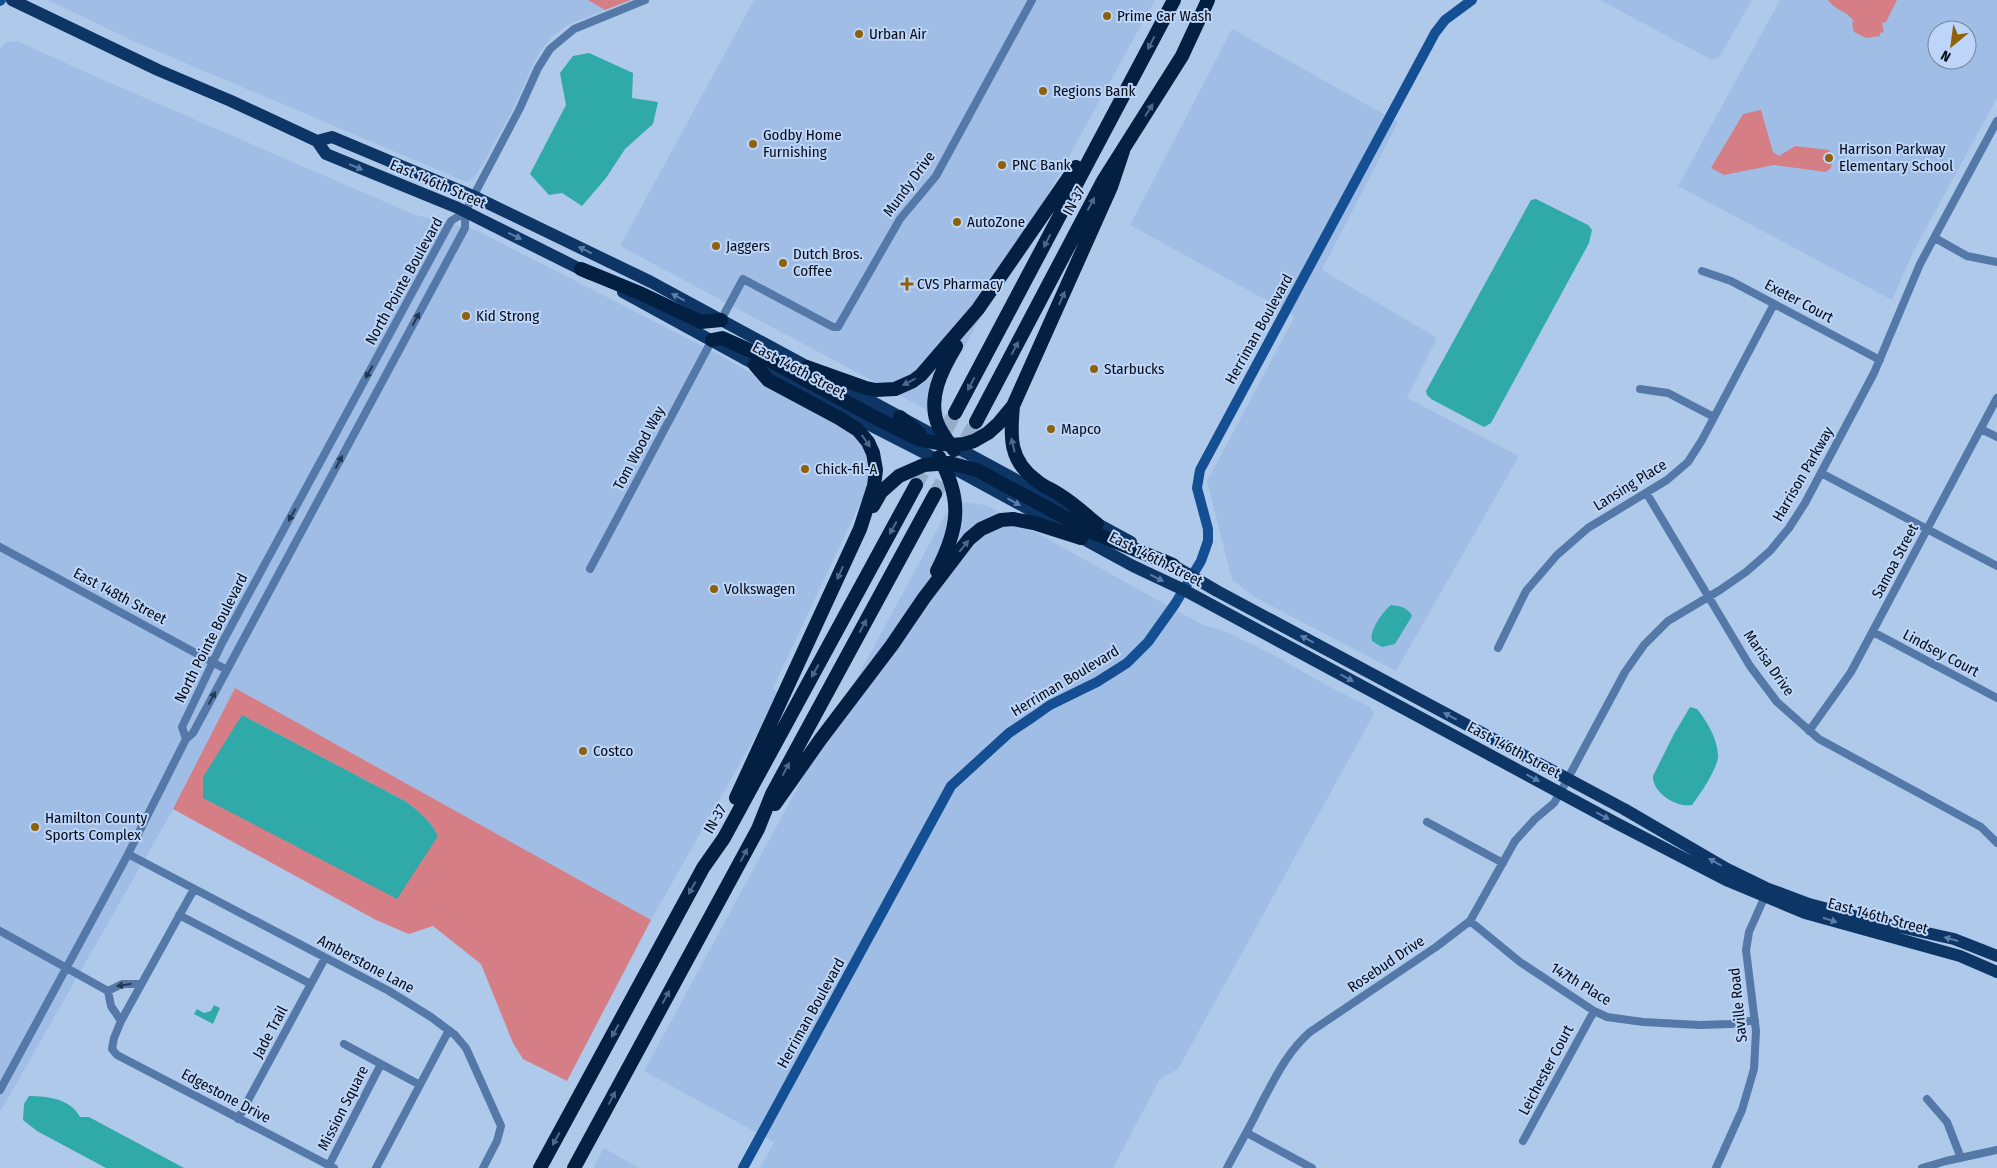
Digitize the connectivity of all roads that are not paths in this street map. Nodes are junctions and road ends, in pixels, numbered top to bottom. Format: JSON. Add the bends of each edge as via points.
{"nodes":[{"id":1,"x":12,"y":0,"type":"edge"},
{"id":2,"x":645,"y":0,"type":"edge"},
{"id":3,"x":1032,"y":0,"type":"edge"},
{"id":4,"x":1174,"y":0,"type":"edge"},
{"id":5,"x":1208,"y":0,"type":"edge"},
{"id":6,"x":1472,"y":0,"type":"edge"},
{"id":7,"x":1997,"y":121,"type":"edge"},
{"id":8,"x":1102,"y":135,"type":"junction"},
{"id":9,"x":317,"y":141,"type":"junction"},
{"id":10,"x":1123,"y":151,"type":"junction"},
{"id":11,"x":473,"y":196,"type":"junction"},
{"id":12,"x":466,"y":212,"type":"junction"},
{"id":13,"x":1934,"y":238,"type":"junction"},
{"id":14,"x":1997,"y":262,"type":"edge"},
{"id":15,"x":581,"y":269,"type":"junction"},
{"id":16,"x":1702,"y":272,"type":"dead end"},
{"id":17,"x":1774,"y":304,"type":"junction"},
{"id":18,"x":978,"y":309,"type":"junction"},
{"id":19,"x":721,"y":320,"type":"junction"},
{"id":20,"x":712,"y":340,"type":"junction"},
{"id":21,"x":1880,"y":360,"type":"junction"},
{"id":22,"x":755,"y":365,"type":"junction"},
{"id":23,"x":807,"y":367,"type":"junction"},
{"id":24,"x":1640,"y":389,"type":"dead end"},
{"id":25,"x":1997,"y":398,"type":"edge"},
{"id":26,"x":1013,"y":406,"type":"junction"},
{"id":27,"x":955,"y":413,"type":"tunnel mouth"},
{"id":28,"x":900,"y":417,"type":"junction"},
{"id":29,"x":1714,"y":417,"type":"junction"},
{"id":30,"x":976,"y":422,"type":"tunnel mouth"},
{"id":31,"x":1981,"y":428,"type":"junction"},
{"id":32,"x":1997,"y":437,"type":"edge"},
{"id":33,"x":926,"y":441,"type":"junction"},
{"id":34,"x":951,"y":445,"type":"junction"},
{"id":35,"x":942,"y":462,"type":"junction"},
{"id":36,"x":967,"y":473,"type":"junction"},
{"id":37,"x":1821,"y":473,"type":"junction"},
{"id":38,"x":916,"y":485,"type":"tunnel mouth"},
{"id":39,"x":934,"y":494,"type":"tunnel mouth"},
{"id":40,"x":1647,"y":494,"type":"junction"},
{"id":41,"x":1096,"y":524,"type":"junction"},
{"id":42,"x":860,"y":528,"type":"junction"},
{"id":43,"x":1927,"y":529,"type":"junction"},
{"id":44,"x":1081,"y":538,"type":"junction"},
{"id":45,"x":0,"y":547,"type":"edge"},
{"id":46,"x":1173,"y":565,"type":"junction"},
{"id":47,"x":1997,"y":566,"type":"edge"},
{"id":48,"x":590,"y":570,"type":"dead end"},
{"id":49,"x":1192,"y":576,"type":"junction"},
{"id":50,"x":1184,"y":590,"type":"junction"},
{"id":51,"x":1708,"y":597,"type":"junction"},
{"id":52,"x":924,"y":598,"type":"junction"},
{"id":53,"x":1873,"y":632,"type":"junction"},
{"id":54,"x":1498,"y":648,"type":"dead end"},
{"id":55,"x":212,"y":662,"type":"junction"},
{"id":56,"x":227,"y":670,"type":"junction"},
{"id":57,"x":1997,"y":698,"type":"edge"},
{"id":58,"x":1808,"y":731,"type":"junction"},
{"id":59,"x":186,"y":739,"type":"junction"},
{"id":60,"x":1564,"y":786,"type":"junction"},
{"id":61,"x":1427,"y":822,"type":"dead end"},
{"id":62,"x":758,"y":829,"type":"junction"},
{"id":63,"x":1997,"y":843,"type":"edge"},
{"id":64,"x":128,"y":854,"type":"junction"},
{"id":65,"x":1503,"y":863,"type":"junction"},
{"id":66,"x":703,"y":868,"type":"junction"},
{"id":67,"x":194,"y":889,"type":"junction"},
{"id":68,"x":1765,"y":896,"type":"junction"},
{"id":69,"x":179,"y":915,"type":"junction"},
{"id":70,"x":1470,"y":921,"type":"junction"},
{"id":71,"x":0,"y":931,"type":"edge"},
{"id":72,"x":1997,"y":956,"type":"edge"},
{"id":73,"x":325,"y":958,"type":"junction"},
{"id":74,"x":66,"y":967,"type":"junction"},
{"id":75,"x":1997,"y":972,"type":"edge"},
{"id":76,"x":141,"y":984,"type":"junction"},
{"id":77,"x":311,"y":984,"type":"junction"},
{"id":78,"x":108,"y":990,"type":"junction"},
{"id":79,"x":1594,"y":1011,"type":"junction"},
{"id":80,"x":1755,"y":1020,"type":"junction"},
{"id":81,"x":121,"y":1021,"type":"junction"},
{"id":82,"x":449,"y":1030,"type":"junction"},
{"id":83,"x":344,"y":1044,"type":"dead end"},
{"id":84,"x":381,"y":1064,"type":"junction"},
{"id":85,"x":420,"y":1085,"type":"junction"},
{"id":86,"x":0,"y":1090,"type":"edge"},
{"id":87,"x":1927,"y":1098,"type":"dead end"},
{"id":88,"x":238,"y":1119,"type":"junction"},
{"id":89,"x":1246,"y":1133,"type":"junction"},
{"id":90,"x":1523,"y":1141,"type":"dead end"},
{"id":91,"x":1997,"y":1150,"type":"edge"},
{"id":92,"x":1961,"y":1158,"type":"junction"},
{"id":93,"x":332,"y":1167,"type":"edge"},
{"id":94,"x":376,"y":1168,"type":"edge"},
{"id":95,"x":483,"y":1168,"type":"edge"},
{"id":96,"x":540,"y":1168,"type":"edge"},
{"id":97,"x":574,"y":1168,"type":"edge"},
{"id":98,"x":743,"y":1168,"type":"edge"},
{"id":99,"x":1227,"y":1168,"type":"edge"},
{"id":100,"x":1312,"y":1168,"type":"edge"},
{"id":101,"x":1716,"y":1168,"type":"edge"},
{"id":102,"x":1922,"y":1168,"type":"edge"}],
"edges":[{"from":1,"to":9,"type":"main road","name":"East 146th Street","via":[[150,67]]},
{"from":2,"to":11,"type":"street","via":[[574,29],[550,49]]},
{"from":3,"to":19,"type":"street","name":"Mundy Drive","via":[[936,176],[900,219],[838,327],[833,328],[743,279]]},
{"from":4,"to":8,"type":"highway","name":"IN-37","one_way":true},
{"from":10,"to":5,"type":"highway","name":"IN-37","one_way":true,"via":[[1182,56]]},
{"from":6,"to":49,"type":"street","name":"Herriman Boulevard","via":[[1445,20],[1435,33],[1204,463],[1197,479],[1208,541]]},
{"from":7,"to":13,"type":"street","name":"Harrison Parkway"},
{"from":8,"to":18,"type":"highway","via":[[1083,157]]},
{"from":8,"to":27,"type":"highway","name":"IN-37","one_way":true},
{"from":9,"to":11,"type":"main road","name":"East 146th Street","via":[[332,136]]},
{"from":9,"to":12,"type":"main road","name":"East 146th Street","one_way":true,"via":[[326,154]]},
{"from":26,"to":10,"type":"highway","one_way":true,"via":[[1111,187]]},
{"from":30,"to":10,"type":"highway","name":"IN-37","one_way":true,"via":[[1103,181]]},
{"from":11,"to":12,"type":"street"},
{"from":19,"to":11,"type":"main road","name":"East 146th Street","one_way":true,"via":[[651,282]]},
{"from":12,"to":15,"type":"main road","name":"East 146th Street","one_way":true},
{"from":12,"to":55,"type":"street","name":"North Pointe Boulevard","one_way":true,"via":[[451,221]]},
{"from":56,"to":12,"type":"street","name":"North Pointe Boulevard","one_way":true,"via":[[465,228]]},
{"from":13,"to":14,"type":"street","via":[[1967,256]]},
{"from":13,"to":21,"type":"street","name":"Harrison Parkway"},
{"from":15,"to":19,"type":"highway","via":[[701,322]]},
{"from":15,"to":20,"type":"main road","name":"East 146th Street"},
{"from":16,"to":17,"type":"street","name":"Exeter Court","via":[[1724,277]]},
{"from":17,"to":21,"type":"street","name":"Exeter Court"},
{"from":17,"to":29,"type":"street","name":"Lansing Place"},
{"from":18,"to":23,"type":"highway","one_way":true,"via":[[921,375],[902,386],[884,390],[866,388]]},
{"from":18,"to":34,"type":"highway","via":[[938,380],[936,414],[939,427]]},
{"from":19,"to":23,"type":"main road","name":"East 146th Street"},
{"from":20,"to":22,"type":"main road","name":"East 146th Street"},
{"from":20,"to":33,"type":"highway","via":[[722,338],[758,354],[878,419]]},
{"from":20,"to":48,"type":"street","name":"Tom Wood Way"},
{"from":21,"to":37,"type":"street","name":"Harrison Parkway"},
{"from":22,"to":35,"type":"main road","name":"East 146th Street"},
{"from":22,"to":42,"type":"highway","one_way":true,"via":[[768,380],[839,418],[858,430],[868,442],[876,470]]},
{"from":23,"to":28,"type":"main road","name":"East 146th Street"},
{"from":24,"to":29,"type":"street","via":[[1668,394]]},
{"from":25,"to":31,"type":"street","name":"Samoa Street"},
{"from":26,"to":34,"type":"highway","via":[[988,433],[974,441]]},
{"from":41,"to":26,"type":"highway","one_way":true,"via":[[1022,468],[1010,434]]},
{"from":28,"to":33,"type":"highway"},
{"from":28,"to":34,"type":"main road","name":"East 146th Street"},
{"from":29,"to":40,"type":"street","name":"Lansing Place","via":[[1688,462]]},
{"from":31,"to":32,"type":"street"},
{"from":31,"to":43,"type":"street","name":"Samoa Street"},
{"from":33,"to":34,"type":"highway"},
{"from":33,"to":35,"type":"highway"},
{"from":34,"to":36,"type":"highway"},
{"from":34,"to":41,"type":"main road","name":"East 146th Street"},
{"from":35,"to":36,"type":"highway"},
{"from":35,"to":42,"type":"highway","via":[[918,467],[890,482]]},
{"from":35,"to":52,"type":"highway","via":[[953,488],[956,520],[948,550]]},
{"from":36,"to":44,"type":"main road","name":"East 146th Street","one_way":true},
{"from":36,"to":46,"type":"highway","via":[[977,470],[1094,533]]},
{"from":37,"to":43,"type":"street"},
{"from":37,"to":51,"type":"street","name":"Harrison Parkway","via":[[1795,520],[1770,550],[1734,581]]},
{"from":38,"to":66,"type":"highway","name":"IN-37","one_way":true,"via":[[724,838]]},
{"from":62,"to":39,"type":"highway","one_way":true,"via":[[772,794]]},
{"from":40,"to":51,"type":"street","name":"Marisa Drive"},
{"from":40,"to":54,"type":"street","name":"Lansing Place","via":[[1588,528],[1557,554],[1526,591]]},
{"from":41,"to":46,"type":"main road","name":"East 146th Street"},
{"from":42,"to":66,"type":"highway","one_way":true},
{"from":43,"to":47,"type":"street"},
{"from":43,"to":53,"type":"street","name":"Samoa Street"},
{"from":44,"to":50,"type":"main road","name":"East 146th Street","one_way":true},
{"from":52,"to":44,"type":"highway","one_way":true,"via":[[969,539],[1001,520],[1034,523]]},
{"from":45,"to":55,"type":"street","name":"East 148th Street"},
{"from":46,"to":49,"type":"main road","name":"East 146th Street"},
{"from":49,"to":50,"type":"street","name":"Herriman Boulevard"},
{"from":60,"to":49,"type":"main road","name":"East 146th Street","one_way":true},
{"from":50,"to":60,"type":"main road","name":"East 146th Street","one_way":true},
{"from":50,"to":98,"type":"street","name":"Herriman Boulevard","via":[[1148,642],[1127,663],[1033,716],[1009,733],[951,786]]},
{"from":51,"to":58,"type":"street","name":"Marisa Drive","via":[[1767,690]]},
{"from":51,"to":60,"type":"street","name":"Harrison Parkway","via":[[1668,621],[1644,645],[1625,672]]},
{"from":52,"to":62,"type":"highway"},
{"from":53,"to":57,"type":"street","name":"Lindsey Court"},
{"from":53,"to":58,"type":"street","name":"Samoa Street","via":[[1843,685]]},
{"from":55,"to":56,"type":"street","name":"East 148th Street"},
{"from":55,"to":59,"type":"street","name":"North Pointe Boulevard","via":[[182,728]]},
{"from":59,"to":56,"type":"street","name":"North Pointe Boulevard","one_way":true,"via":[[193,733]]},
{"from":58,"to":63,"type":"street","name":"Marisa Drive","via":[[1828,745],[1981,827]]},
{"from":59,"to":64,"type":"street","name":"North Pointe Boulevard"},
{"from":60,"to":65,"type":"street","name":"Rosebud Drive","via":[[1554,802],[1522,831]]},
{"from":60,"to":68,"type":"main road","name":"East 146th Street","one_way":true,"via":[[1726,880]]},
{"from":72,"to":60,"type":"main road","name":"East 146th Street","one_way":true,"via":[[1954,939],[1818,906],[1766,888],[1624,809]]},
{"from":61,"to":65,"type":"street"},
{"from":97,"to":62,"type":"highway","one_way":true},
{"from":64,"to":67,"type":"street","name":"Amberstone Lane"},
{"from":64,"to":74,"type":"street","name":"North Pointe Boulevard"},
{"from":65,"to":70,"type":"street","name":"Rosebud Drive"},
{"from":66,"to":96,"type":"highway","name":"IN-37","one_way":true},
{"from":67,"to":69,"type":"street"},
{"from":67,"to":73,"type":"street","name":"Amberstone Lane"},
{"from":68,"to":75,"type":"main road","name":"East 146th Street","one_way":true,"via":[[1805,913],[1960,956]]},
{"from":68,"to":80,"type":"street","name":"Saville Road","via":[[1749,932],[1746,950]]},
{"from":69,"to":76,"type":"street"},
{"from":69,"to":77,"type":"street"},
{"from":70,"to":79,"type":"street","name":"147th Place","via":[[1520,962]]},
{"from":70,"to":89,"type":"street","name":"Rosebud Drive","via":[[1301,1040],[1278,1072]]},
{"from":71,"to":74,"type":"street"},
{"from":73,"to":77,"type":"street","name":"Jade Trail"},
{"from":73,"to":82,"type":"street","name":"Amberstone Lane","via":[[403,999]]},
{"from":74,"to":78,"type":"street"},
{"from":74,"to":86,"type":"street","name":"North Pointe Boulevard"},
{"from":76,"to":78,"type":"street","one_way":true,"via":[[122,984]]},
{"from":76,"to":81,"type":"street"},
{"from":77,"to":88,"type":"street","name":"Jade Trail"},
{"from":78,"to":81,"type":"street","via":[[111,1006]]},
{"from":79,"to":80,"type":"street","name":"147th Place","via":[[1618,1020],[1643,1022],[1717,1025]]},
{"from":79,"to":90,"type":"street","name":"Leichester Court"},
{"from":80,"to":101,"type":"street","name":"Saville Road","via":[[1756,1050],[1751,1084]]},
{"from":81,"to":88,"type":"street","name":"Edgestone Drive","via":[[112,1043],[117,1055]]},
{"from":82,"to":85,"type":"street"},
{"from":82,"to":95,"type":"street","name":"Amberstone Lane","via":[[466,1048],[501,1126],[498,1141]]},
{"from":83,"to":84,"type":"street","name":"Mission Square"},
{"from":84,"to":85,"type":"street","name":"Mission Square"},
{"from":84,"to":93,"type":"street","name":"Mission Square"},
{"from":85,"to":94,"type":"street"},
{"from":87,"to":92,"type":"street","via":[[1947,1122]]},
{"from":88,"to":93,"type":"street","name":"Edgestone Drive"},
{"from":89,"to":99,"type":"street","name":"Rosebud Drive"},
{"from":89,"to":100,"type":"street"},
{"from":91,"to":92,"type":"street"},
{"from":92,"to":102,"type":"street"}]}
